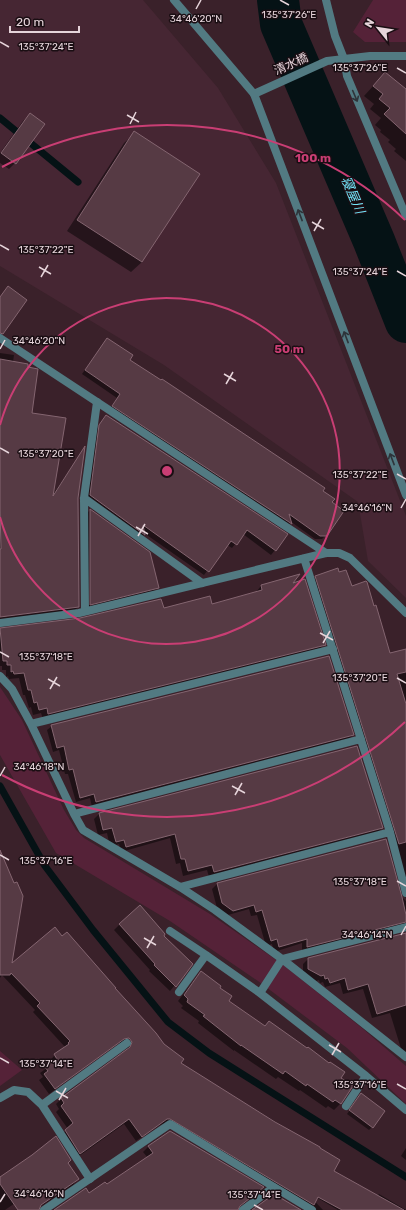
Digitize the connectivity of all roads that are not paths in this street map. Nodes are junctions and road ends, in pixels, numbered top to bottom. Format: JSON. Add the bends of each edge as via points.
{"nodes":[{"id":1,"x":174,"y":0,"type":"edge"},
{"id":2,"x":326,"y":0,"type":"edge"},
{"id":3,"x":406,"y":56,"type":"edge"},
{"id":4,"x":344,"y":59,"type":"junction"},
{"id":5,"x":254,"y":94,"type":"junction"},
{"id":6,"x":406,"y":216,"type":"edge"},
{"id":7,"x":0,"y":338,"type":"edge"},
{"id":8,"x":98,"y":402,"type":"junction"},
{"id":9,"x":406,"y":495,"type":"edge"},
{"id":10,"x":84,"y":498,"type":"junction"},
{"id":11,"x":326,"y":553,"type":"junction"},
{"id":12,"x":304,"y":558,"type":"junction"},
{"id":13,"x":202,"y":583,"type":"junction"},
{"id":14,"x":85,"y":611,"type":"junction"},
{"id":15,"x":406,"y":613,"type":"edge"},
{"id":16,"x":0,"y":623,"type":"edge"},
{"id":17,"x":332,"y":649,"type":"junction"},
{"id":18,"x":0,"y":676,"type":"edge"},
{"id":19,"x":31,"y":724,"type":"junction"},
{"id":20,"x":361,"y":739,"type":"junction"},
{"id":21,"x":74,"y":814,"type":"junction"},
{"id":22,"x":390,"y":832,"type":"junction"},
{"id":23,"x":180,"y":887,"type":"junction"},
{"id":24,"x":406,"y":893,"type":"edge"},
{"id":25,"x":406,"y":927,"type":"edge"},
{"id":26,"x":170,"y":931,"type":"dead end"},
{"id":27,"x":206,"y":955,"type":"junction"},
{"id":28,"x":282,"y":959,"type":"junction"},
{"id":29,"x":179,"y":992,"type":"dead end"},
{"id":30,"x":260,"y":994,"type":"junction"},
{"id":31,"x":128,"y":1043,"type":"dead end"},
{"id":32,"x":406,"y":1057,"type":"edge"},
{"id":33,"x":366,"y":1076,"type":"junction"},
{"id":34,"x":0,"y":1098,"type":"edge"},
{"id":35,"x":42,"y":1104,"type":"junction"},
{"id":36,"x":346,"y":1106,"type":"dead end"},
{"id":37,"x":406,"y":1110,"type":"edge"},
{"id":38,"x":90,"y":1179,"type":"junction"},
{"id":39,"x":274,"y":1187,"type":"junction"},
{"id":40,"x":44,"y":1210,"type":"edge"},
{"id":41,"x":243,"y":1210,"type":"edge"},
{"id":42,"x":312,"y":1210,"type":"edge"}],
"edges":[{"from":1,"to":5,"type":"street"},
{"from":2,"to":4,"type":"street"},
{"from":3,"to":4,"type":"street","name":"清水橋"},
{"from":4,"to":5,"type":"street","name":"清水橋","via":[[327,61]]},
{"from":4,"to":6,"type":"street","one_way":true,"via":[[347,76]]},
{"from":9,"to":5,"type":"street","one_way":true},
{"from":7,"to":8,"type":"street"},
{"from":8,"to":10,"type":"street"},
{"from":8,"to":11,"type":"street"},
{"from":10,"to":13,"type":"street"},
{"from":10,"to":14,"type":"street"},
{"from":11,"to":12,"type":"street"},
{"from":11,"to":15,"type":"street","via":[[339,553],[350,558]]},
{"from":12,"to":13,"type":"street"},
{"from":12,"to":17,"type":"street"},
{"from":13,"to":14,"type":"street"},
{"from":14,"to":16,"type":"street"},
{"from":17,"to":19,"type":"street"},
{"from":17,"to":20,"type":"street"},
{"from":18,"to":19,"type":"street","via":[[12,689]]},
{"from":19,"to":21,"type":"street"},
{"from":20,"to":21,"type":"street"},
{"from":20,"to":22,"type":"street"},
{"from":21,"to":23,"type":"street","via":[[83,830]]},
{"from":22,"to":23,"type":"street"},
{"from":22,"to":24,"type":"street"},
{"from":23,"to":28,"type":"street"},
{"from":25,"to":28,"type":"street"},
{"from":26,"to":27,"type":"street"},
{"from":27,"to":29,"type":"street"},
{"from":27,"to":30,"type":"street"},
{"from":28,"to":30,"type":"street"},
{"from":28,"to":32,"type":"street"},
{"from":30,"to":33,"type":"street"},
{"from":31,"to":35,"type":"street"},
{"from":33,"to":36,"type":"street"},
{"from":33,"to":37,"type":"street"},
{"from":34,"to":35,"type":"street","via":[[14,1090],[28,1092]]},
{"from":35,"to":38,"type":"street"},
{"from":38,"to":39,"type":"street","via":[[170,1124]]},
{"from":38,"to":40,"type":"street"},
{"from":39,"to":41,"type":"street"},
{"from":39,"to":42,"type":"street"}]}
